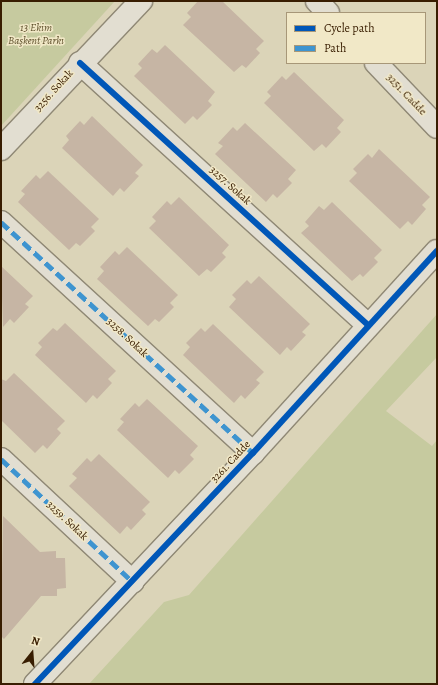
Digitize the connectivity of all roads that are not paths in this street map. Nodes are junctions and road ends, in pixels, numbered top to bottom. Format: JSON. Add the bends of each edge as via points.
{"nodes":[{"id":1,"x":141,"y":1,"type":"edge"},
{"id":2,"x":317,"y":1,"type":"edge"},
{"id":3,"x":327,"y":12,"type":"edge"},
{"id":4,"x":80,"y":63,"type":"junction"},
{"id":5,"x":377,"y":64,"type":"edge"},
{"id":6,"x":437,"y":127,"type":"edge"},
{"id":7,"x":1,"y":149,"type":"edge"},
{"id":8,"x":1,"y":222,"type":"edge"},
{"id":9,"x":437,"y":251,"type":"edge"},
{"id":10,"x":368,"y":324,"type":"junction"},
{"id":11,"x":253,"y":453,"type":"junction"},
{"id":12,"x":1,"y":459,"type":"edge"},
{"id":13,"x":133,"y":582,"type":"junction"},
{"id":14,"x":36,"y":684,"type":"edge"}],
"edges":[{"from":1,"to":4,"type":"street","name":"3256. Sokak"},
{"from":2,"to":3,"type":"street"},
{"from":4,"to":7,"type":"street","name":"3256. Sokak"},
{"from":4,"to":10,"type":"street","name":"3257. Sokak"},
{"from":5,"to":6,"type":"street","name":"3251. Cadde"},
{"from":8,"to":11,"type":"street","name":"3258. Sokak"},
{"from":9,"to":10,"type":"street","name":"3261. Cadde"},
{"from":10,"to":11,"type":"street","name":"3261. Cadde"},
{"from":11,"to":13,"type":"street","name":"3261. Cadde"},
{"from":12,"to":13,"type":"street","name":"3259. Sokak"},
{"from":13,"to":14,"type":"street","name":"3261. Cadde"}]}
